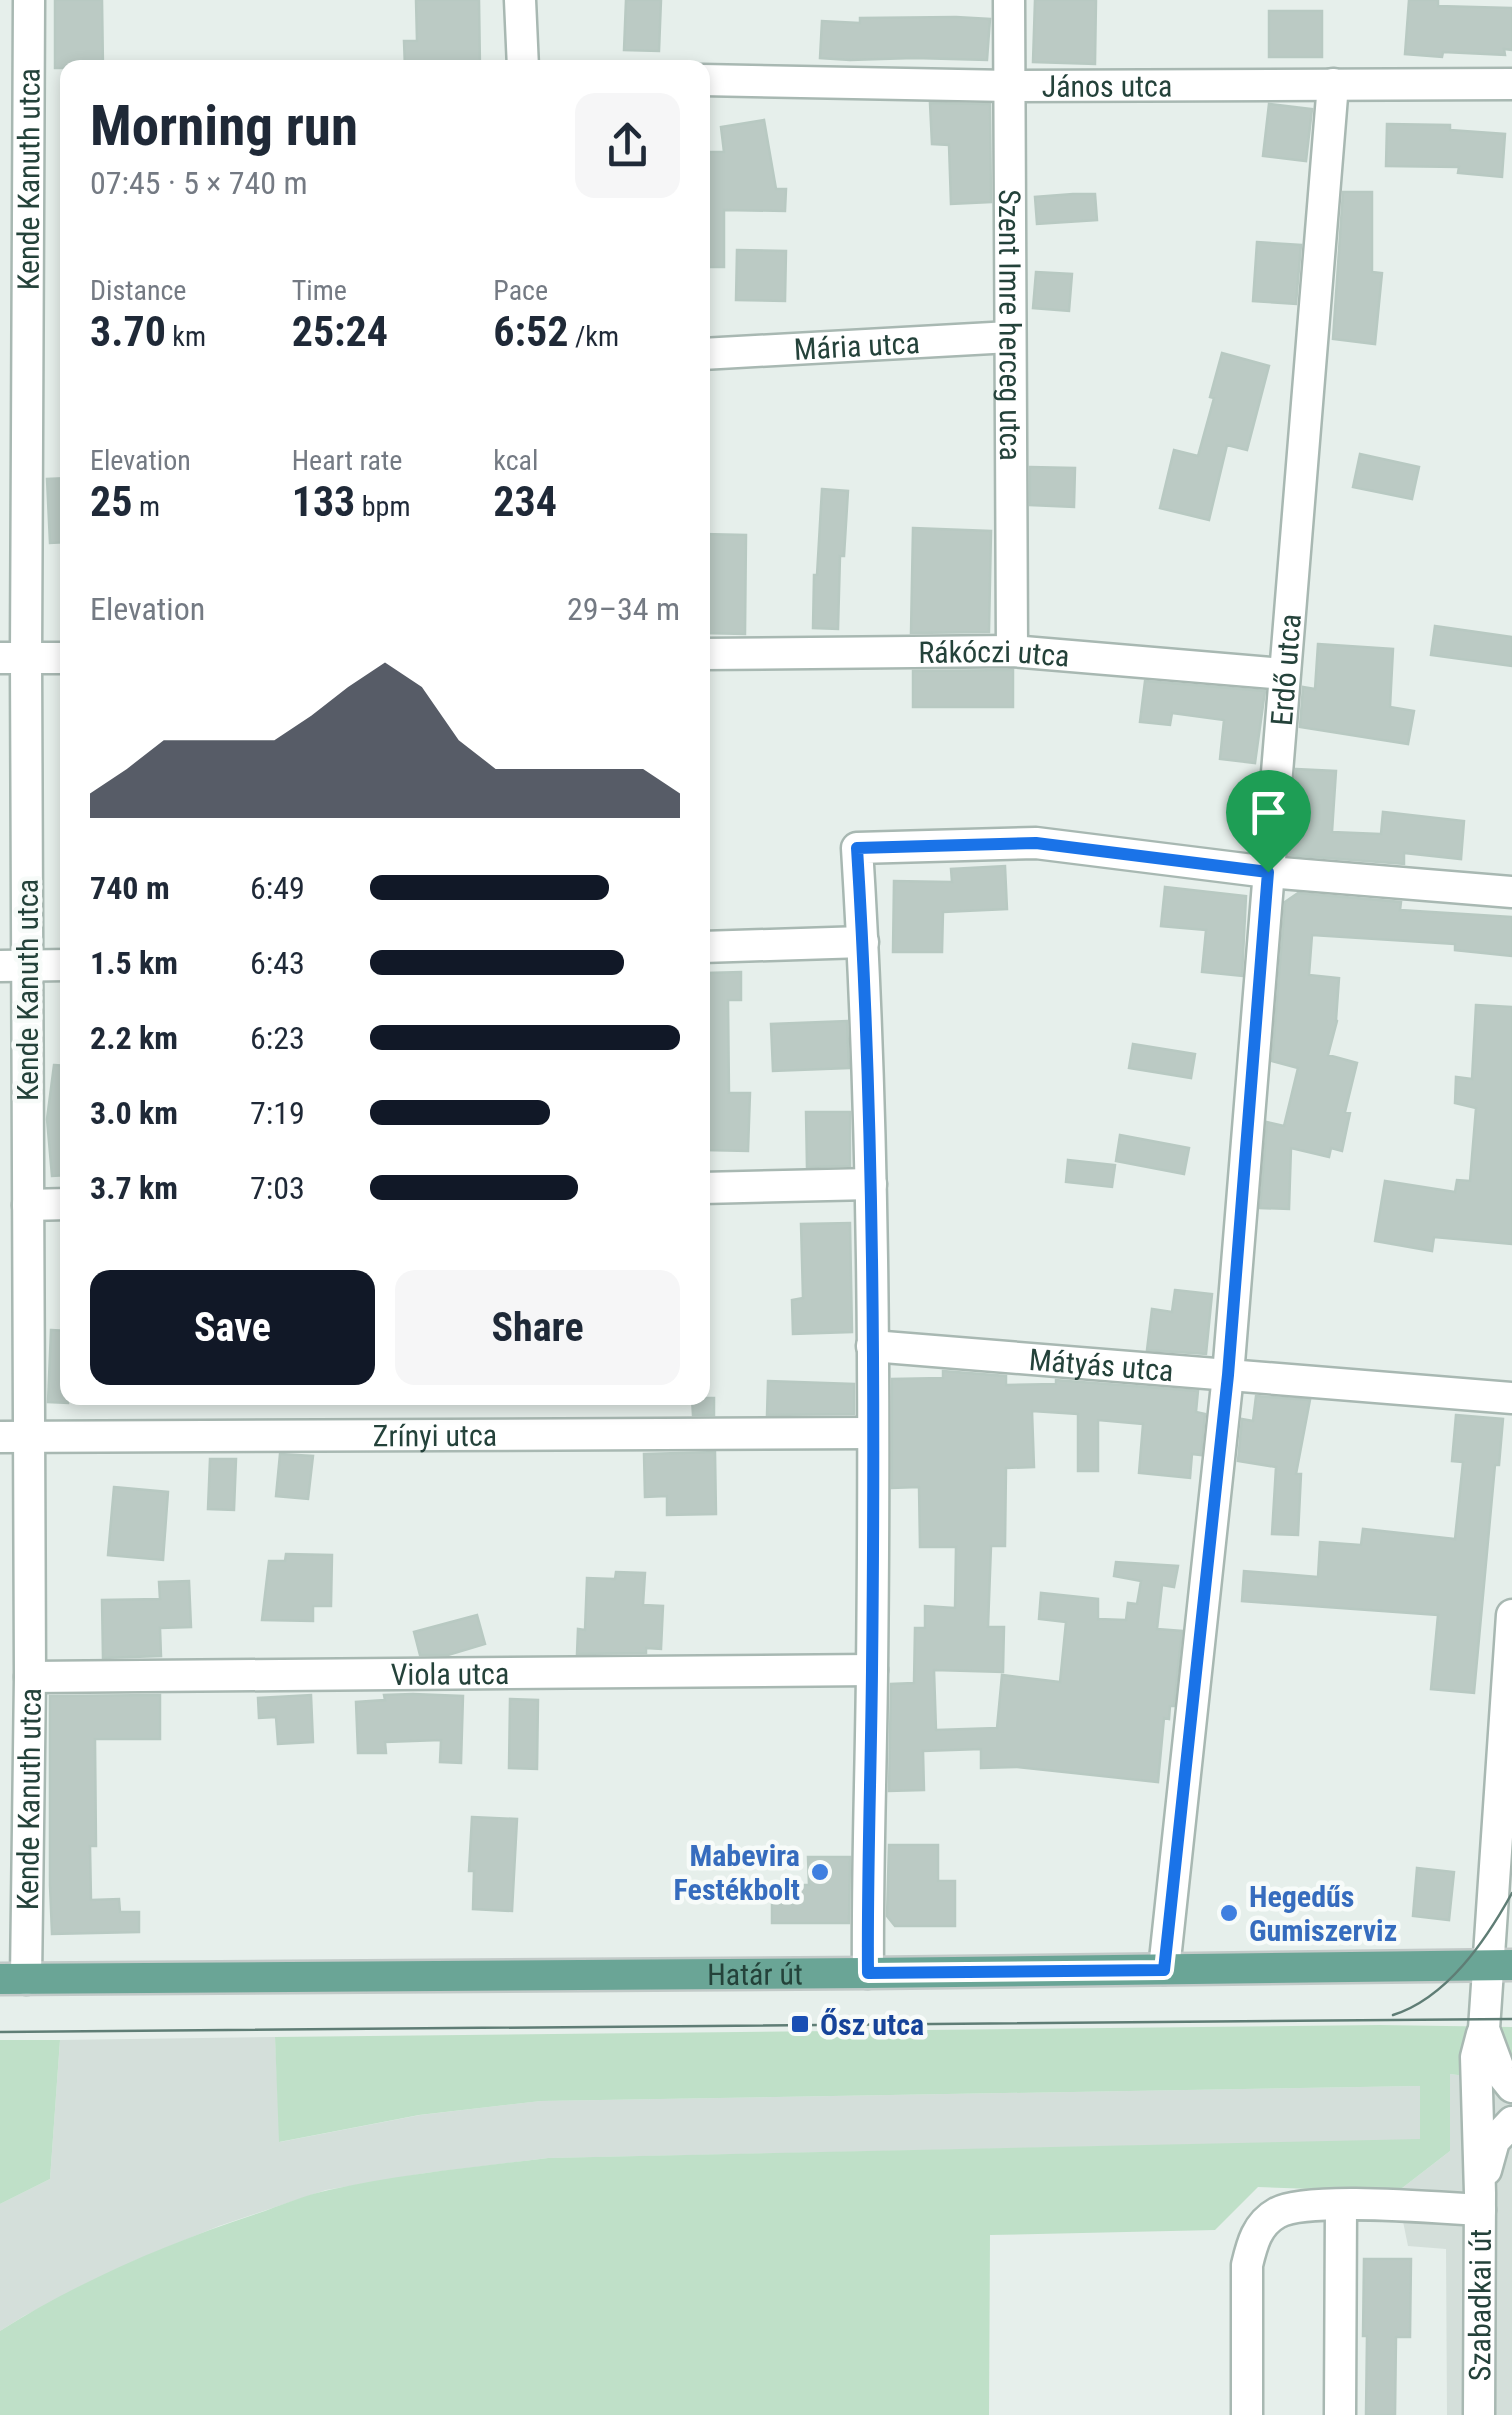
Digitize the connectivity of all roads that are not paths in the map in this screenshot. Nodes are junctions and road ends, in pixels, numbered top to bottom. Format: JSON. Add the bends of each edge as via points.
{"nodes":[{"id":1,"x":29,"y":0,"type":"edge"},
{"id":2,"x":520,"y":0,"type":"edge"},
{"id":3,"x":1010,"y":0,"type":"edge"},
{"id":4,"x":523,"y":60,"type":"edge"},
{"id":5,"x":710,"y":80,"type":"edge"},
{"id":6,"x":1332,"y":84,"type":"junction"},
{"id":7,"x":1512,"y":84,"type":"edge"},
{"id":8,"x":1010,"y":86,"type":"junction"},
{"id":9,"x":15,"y":319,"type":"edge"},
{"id":10,"x":1010,"y":337,"type":"junction"},
{"id":11,"x":710,"y":354,"type":"edge"},
{"id":12,"x":1012,"y":651,"type":"junction"},
{"id":13,"x":710,"y":654,"type":"edge"},
{"id":14,"x":13,"y":658,"type":"edge"},
{"id":15,"x":60,"y":658,"type":"edge"},
{"id":16,"x":1284,"y":674,"type":"junction"},
{"id":17,"x":1268,"y":872,"type":"junction"},
{"id":18,"x":1512,"y":892,"type":"edge"},
{"id":19,"x":863,"y":942,"type":"junction"},
{"id":20,"x":710,"y":947,"type":"edge"},
{"id":21,"x":60,"y":965,"type":"edge"},
{"id":22,"x":14,"y":966,"type":"edge"},
{"id":23,"x":871,"y":1184,"type":"junction"},
{"id":24,"x":710,"y":1188,"type":"edge"},
{"id":25,"x":28,"y":1204,"type":"junction"},
{"id":26,"x":60,"y":1204,"type":"edge"},
{"id":27,"x":872,"y":1346,"type":"junction"},
{"id":28,"x":1228,"y":1375,"type":"junction"},
{"id":29,"x":1512,"y":1398,"type":"edge"},
{"id":30,"x":872,"y":1434,"type":"junction"},
{"id":31,"x":14,"y":1438,"type":"edge"},
{"id":32,"x":1512,"y":1615,"type":"edge"},
{"id":33,"x":872,"y":1670,"type":"junction"},
{"id":34,"x":30,"y":1677,"type":"junction"},
{"id":35,"x":1501,"y":1965,"type":"edge"},
{"id":36,"x":1164,"y":1970,"type":"junction"},
{"id":37,"x":868,"y":1973,"type":"junction"},
{"id":38,"x":13,"y":1979,"type":"edge"},
{"id":39,"x":1484,"y":2029,"type":"junction"},
{"id":40,"x":1512,"y":2087,"type":"edge"},
{"id":41,"x":1512,"y":2122,"type":"edge"},
{"id":42,"x":1480,"y":2201,"type":"junction"},
{"id":43,"x":1340,"y":2205,"type":"junction"},
{"id":44,"x":1247,"y":2415,"type":"edge"},
{"id":45,"x":1340,"y":2415,"type":"edge"},
{"id":46,"x":1479,"y":2415,"type":"edge"}],
"edges":[{"from":1,"to":9,"type":"street","name":"Kende Kanuth utca"},
{"from":2,"to":4,"type":"street"},
{"from":3,"to":8,"type":"street","name":"Szent Imre herceg utca"},
{"from":5,"to":8,"type":"street","name":"János utca"},
{"from":6,"to":7,"type":"street","name":"János utca"},
{"from":6,"to":8,"type":"street","name":"János utca"},
{"from":6,"to":16,"type":"street","name":"Erdő utca"},
{"from":8,"to":10,"type":"street","name":"Szent Imre herceg utca"},
{"from":9,"to":14,"type":"street","name":"Kende Kanuth utca"},
{"from":10,"to":11,"type":"street","name":"Mária utca"},
{"from":10,"to":12,"type":"street","name":"Szent Imre herceg utca"},
{"from":12,"to":13,"type":"street","name":"Rákóczi utca"},
{"from":12,"to":16,"type":"street","name":"Rákóczi utca"},
{"from":14,"to":15,"type":"street"},
{"from":14,"to":22,"type":"street","name":"Kende Kanuth utca"},
{"from":16,"to":17,"type":"street","name":"Erdő utca"},
{"from":17,"to":18,"type":"street"},
{"from":17,"to":19,"type":"street","via":[[1036,843],[857,848]]},
{"from":17,"to":28,"type":"street","name":"Erdő utca"},
{"from":19,"to":20,"type":"street"},
{"from":19,"to":23,"type":"street"},
{"from":21,"to":22,"type":"street"},
{"from":22,"to":25,"type":"street","name":"Kende Kanuth utca"},
{"from":23,"to":24,"type":"street"},
{"from":23,"to":27,"type":"street"},
{"from":25,"to":26,"type":"street"},
{"from":25,"to":31,"type":"street","name":"Kende Kanuth utca"},
{"from":27,"to":28,"type":"street","name":"Mátyás utca"},
{"from":27,"to":30,"type":"street"},
{"from":28,"to":29,"type":"street","name":"Mátyás utca"},
{"from":28,"to":36,"type":"street","name":"Erdő utca"},
{"from":30,"to":31,"type":"street","name":"Zrínyi utca"},
{"from":30,"to":33,"type":"street"},
{"from":31,"to":34,"type":"street","name":"Kende Kanuth utca"},
{"from":32,"to":35,"type":"street","name":"Szabadkai út"},
{"from":33,"to":34,"type":"street","name":"Viola utca"},
{"from":33,"to":37,"type":"street"},
{"from":34,"to":38,"type":"street","name":"Kende Kanuth utca"},
{"from":35,"to":36,"type":"main road","name":"Határ út"},
{"from":35,"to":39,"type":"street","name":"Szabadkai út"},
{"from":36,"to":37,"type":"main road","name":"Határ út"},
{"from":37,"to":38,"type":"main road","name":"Határ út"},
{"from":39,"to":40,"type":"street"},
{"from":39,"to":42,"type":"street","name":"Szabadkai út","via":[[1476,2057]]},
{"from":41,"to":42,"type":"street","name":"Szabadkai út","via":[[1494,2141]]},
{"from":42,"to":43,"type":"street"},
{"from":42,"to":46,"type":"street","name":"Szabadkai út"},
{"from":43,"to":44,"type":"street","via":[[1281,2210],[1254,2238],[1246,2288]]},
{"from":43,"to":45,"type":"street"}]}
